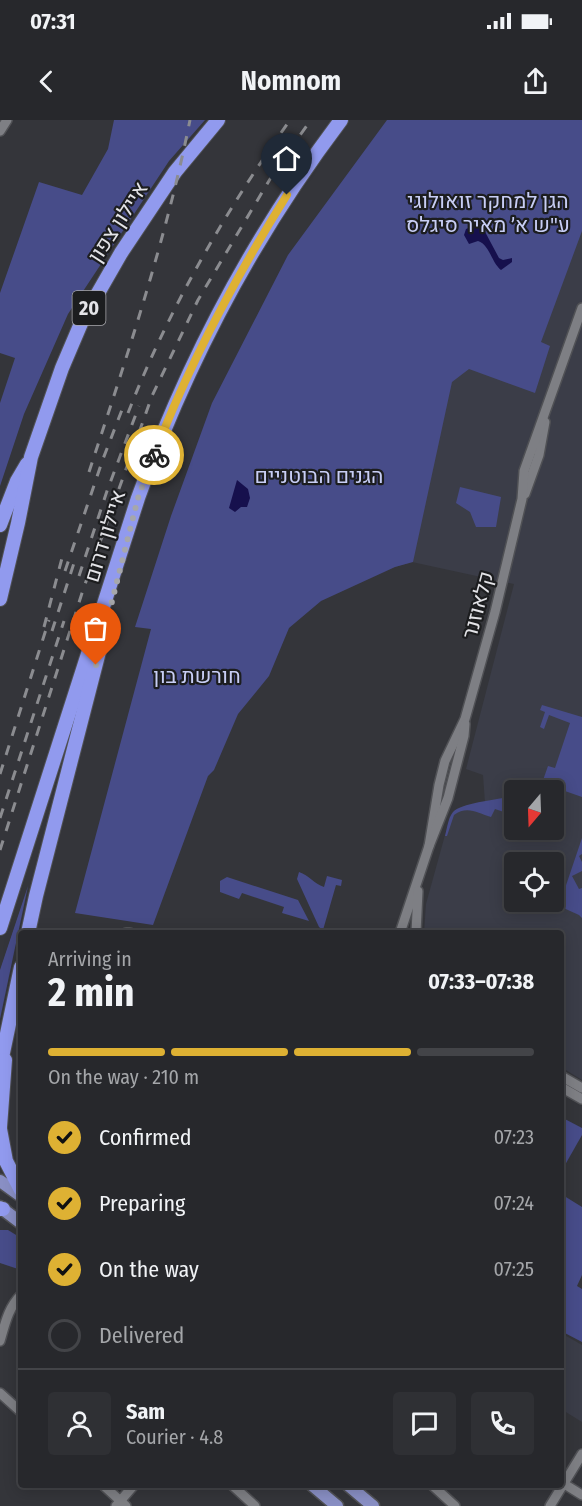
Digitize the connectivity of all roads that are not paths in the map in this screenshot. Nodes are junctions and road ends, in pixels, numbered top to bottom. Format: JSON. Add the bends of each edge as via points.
{"nodes":[{"id":1,"x":7,"y":120,"type":"edge"},
{"id":2,"x":218,"y":120,"type":"edge"},
{"id":3,"x":341,"y":120,"type":"edge"},
{"id":4,"x":0,"y":131,"type":"edge"},
{"id":5,"x":582,"y":308,"type":"edge"},
{"id":6,"x":31,"y":458,"type":"junction"},
{"id":7,"x":138,"y":498,"type":"junction"},
{"id":8,"x":0,"y":525,"type":"edge"},
{"id":9,"x":0,"y":599,"type":"edge"},
{"id":10,"x":418,"y":881,"type":"junction"},
{"id":11,"x":0,"y":928,"type":"edge"},
{"id":12,"x":29,"y":930,"type":"edge"},
{"id":13,"x":401,"y":930,"type":"edge"},
{"id":14,"x":416,"y":930,"type":"edge"},
{"id":15,"x":18,"y":982,"type":"edge"},
{"id":16,"x":9,"y":1025,"type":"junction"},
{"id":17,"x":0,"y":1067,"type":"edge"},
{"id":18,"x":564,"y":1078,"type":"edge"},
{"id":19,"x":564,"y":1089,"type":"edge"},
{"id":20,"x":582,"y":1089,"type":"edge"},
{"id":21,"x":582,"y":1099,"type":"edge"},
{"id":22,"x":0,"y":1128,"type":"edge"},
{"id":23,"x":0,"y":1180,"type":"edge"},
{"id":24,"x":18,"y":1184,"type":"edge"},
{"id":25,"x":18,"y":1194,"type":"edge"},
{"id":26,"x":1,"y":1208,"type":"edge"},
{"id":27,"x":18,"y":1221,"type":"edge"},
{"id":28,"x":18,"y":1298,"type":"edge"},
{"id":29,"x":0,"y":1341,"type":"edge"},
{"id":30,"x":0,"y":1393,"type":"edge"},
{"id":31,"x":18,"y":1409,"type":"edge"},
{"id":32,"x":582,"y":1454,"type":"edge"},
{"id":33,"x":564,"y":1480,"type":"edge"},
{"id":34,"x":564,"y":1484,"type":"edge"},
{"id":35,"x":106,"y":1488,"type":"edge"},
{"id":36,"x":132,"y":1488,"type":"edge"},
{"id":37,"x":235,"y":1488,"type":"edge"},
{"id":38,"x":316,"y":1488,"type":"edge"},
{"id":39,"x":352,"y":1488,"type":"edge"},
{"id":40,"x":435,"y":1488,"type":"edge"},
{"id":41,"x":559,"y":1488,"type":"edge"},
{"id":42,"x":582,"y":1496,"type":"edge"},
{"id":43,"x":121,"y":1504,"type":"edge"},
{"id":44,"x":255,"y":1506,"type":"edge"},
{"id":45,"x":337,"y":1506,"type":"edge"},
{"id":46,"x":373,"y":1506,"type":"edge"},
{"id":47,"x":455,"y":1506,"type":"edge"},
{"id":48,"x":550,"y":1506,"type":"edge"}],
"edges":[{"from":1,"to":4,"type":"street"},
{"from":2,"to":6,"type":"highway","name":"איילון צפון","number":"20","via":[[175,172],[93,300],[62,368]]},
{"from":3,"to":7,"type":"highway","name":"איילון דרום","via":[[287,195],[229,294],[178,397]]},
{"from":5,"to":10,"type":"street","name":"קלאוזנר","via":[[546,413],[539,455],[522,499],[465,719],[445,761],[429,846]]},
{"from":6,"to":8,"type":"highway","via":[[17,481]]},
{"from":6,"to":9,"type":"highway","name":"איילון צפון","number":"20"},
{"from":7,"to":11,"type":"highway","name":"איילון דרום"},
{"from":7,"to":12,"type":"highway"},
{"from":10,"to":13,"type":"street","name":"קלאוזנר"},
{"from":10,"to":14,"type":"street","name":"קלאוזנר"},
{"from":15,"to":16,"type":"highway"},
{"from":16,"to":17,"type":"highway"},
{"from":16,"to":22,"type":"highway"},
{"from":18,"to":20,"type":"street"},
{"from":19,"to":21,"type":"street"},
{"from":22,"to":24,"type":"highway","via":[[6,1161]]},
{"from":23,"to":25,"type":"main road"},
{"from":26,"to":27,"type":"main road"},
{"from":28,"to":29,"type":"street"},
{"from":30,"to":31,"type":"street"},
{"from":32,"to":33,"type":"street"},
{"from":34,"to":42,"type":"street"},
{"from":35,"to":43,"type":"street"},
{"from":36,"to":43,"type":"street"},
{"from":37,"to":44,"type":"street"},
{"from":38,"to":45,"type":"main road"},
{"from":39,"to":46,"type":"main road"},
{"from":40,"to":47,"type":"street"},
{"from":41,"to":48,"type":"street"}]}
